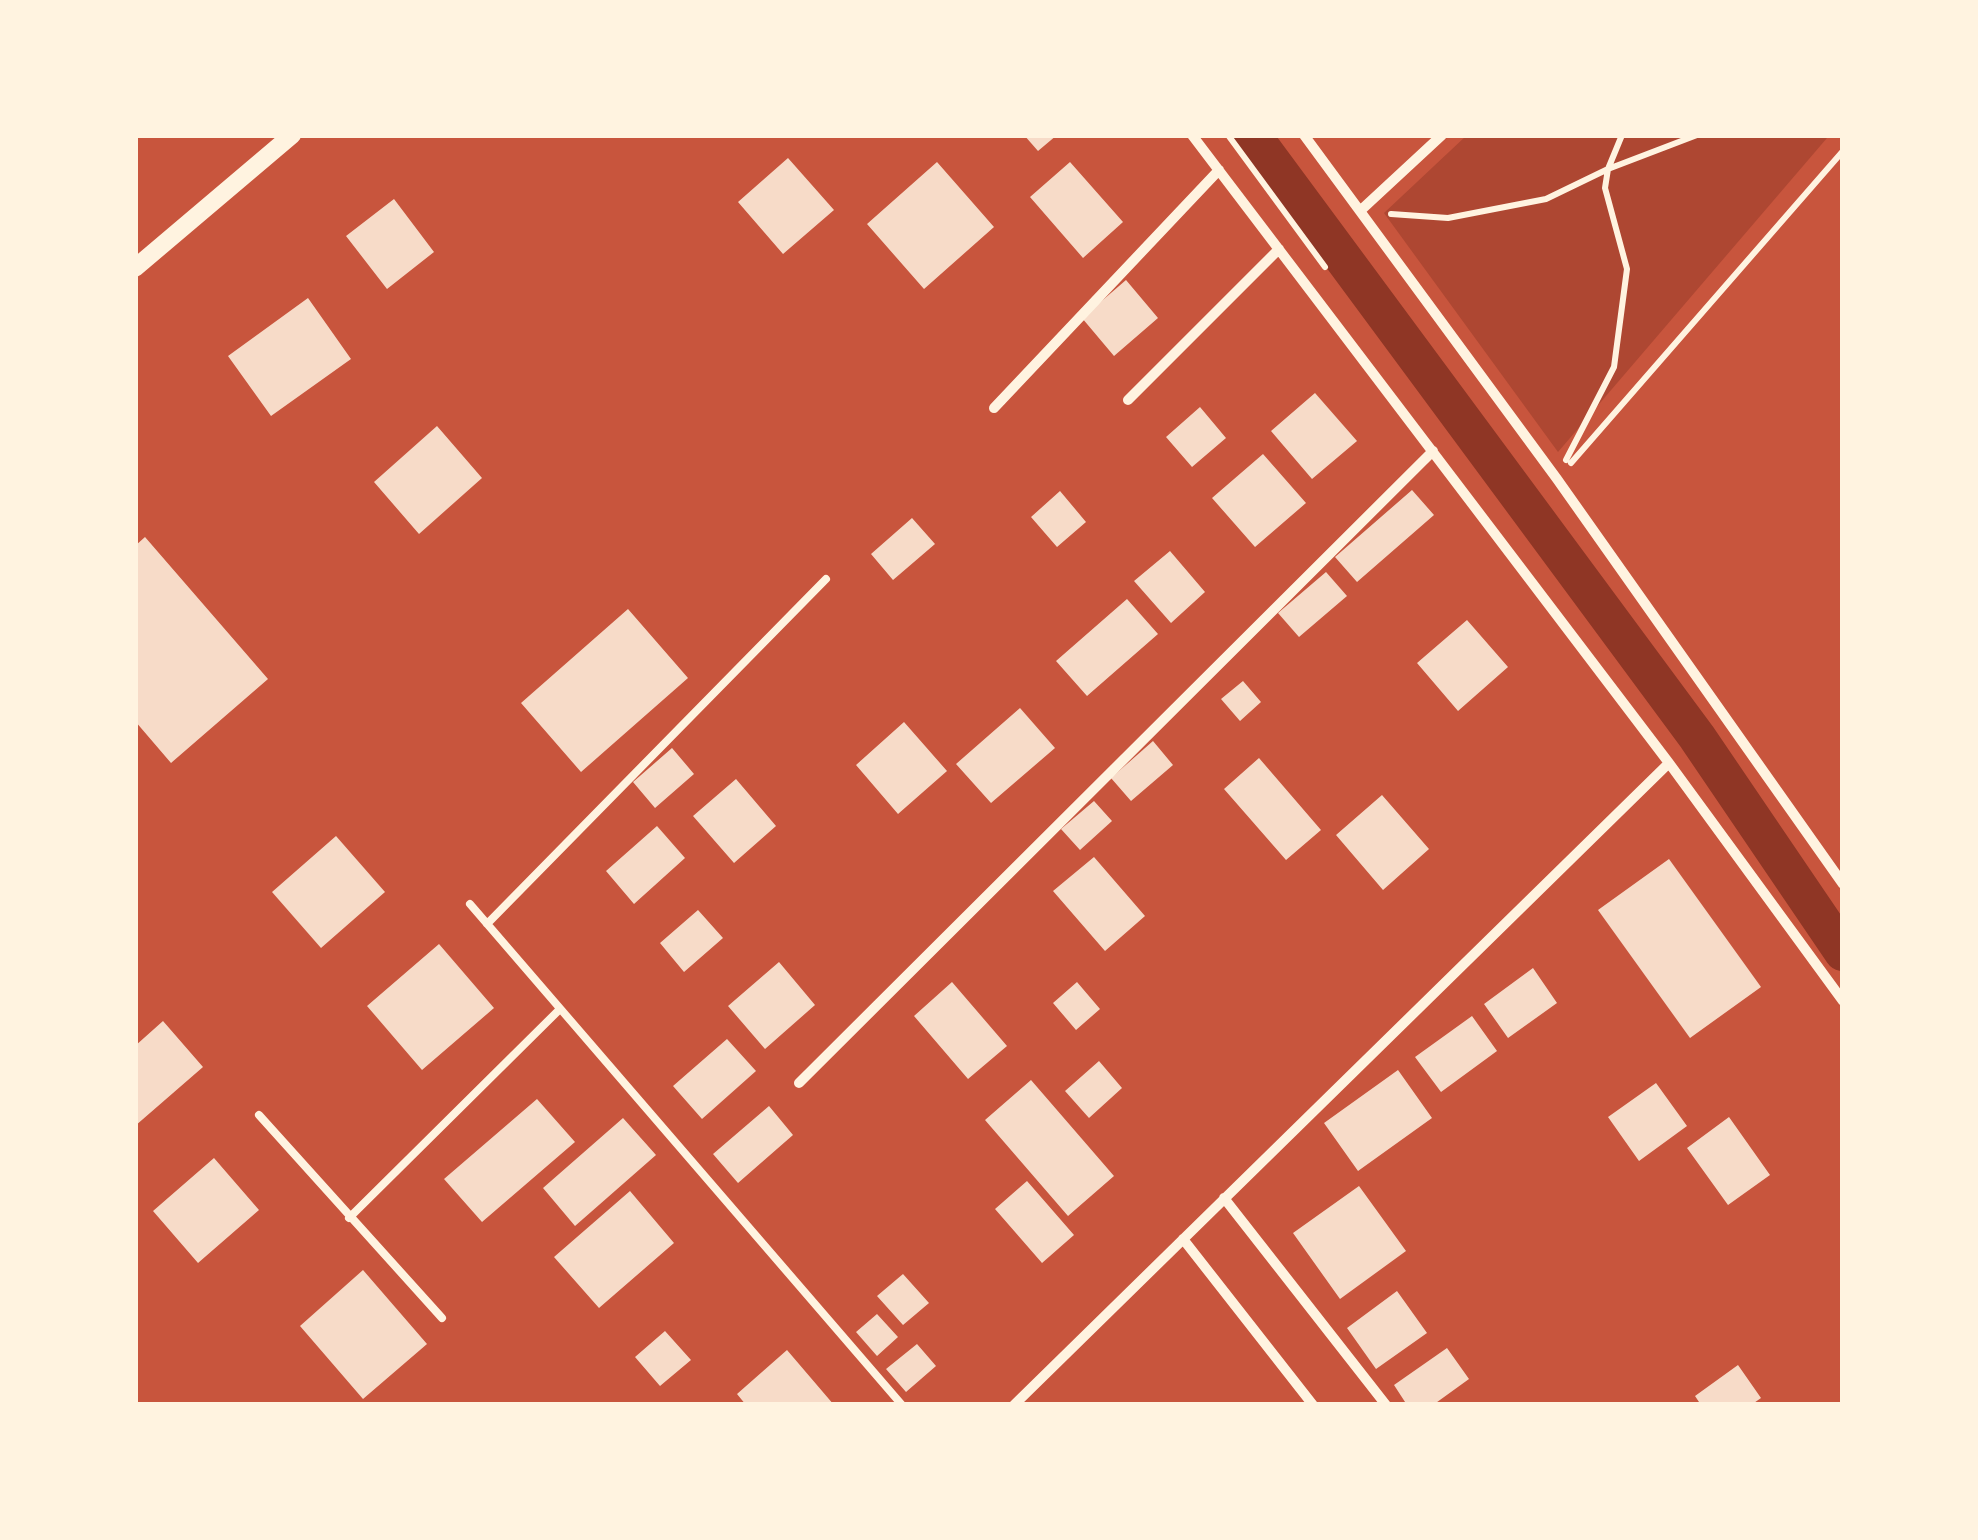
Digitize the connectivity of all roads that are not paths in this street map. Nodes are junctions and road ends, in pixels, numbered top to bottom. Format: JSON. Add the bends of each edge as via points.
{"nodes":[{"id":1,"x":292,"y":135,"type":"edge"},
{"id":2,"x":1192,"y":135,"type":"edge"},
{"id":3,"x":1304,"y":135,"type":"edge"},
{"id":4,"x":1442,"y":135,"type":"edge"},
{"id":5,"x":1219,"y":170,"type":"junction"},
{"id":6,"x":1360,"y":211,"type":"junction"},
{"id":7,"x":1279,"y":249,"type":"junction"},
{"id":8,"x":135,"y":268,"type":"edge"},
{"id":9,"x":1128,"y":400,"type":"dead end"},
{"id":10,"x":994,"y":408,"type":"dead end"},
{"id":11,"x":1432,"y":451,"type":"junction"},
{"id":12,"x":826,"y":578,"type":"dead end"},
{"id":13,"x":1670,"y":763,"type":"junction"},
{"id":14,"x":1843,"y":884,"type":"edge"},
{"id":15,"x":470,"y":904,"type":"dead end"},
{"id":16,"x":487,"y":924,"type":"junction"},
{"id":17,"x":1843,"y":1001,"type":"edge"},
{"id":18,"x":560,"y":1009,"type":"junction"},
{"id":19,"x":799,"y":1083,"type":"dead end"},
{"id":20,"x":259,"y":1115,"type":"dead end"},
{"id":21,"x":1224,"y":1198,"type":"junction"},
{"id":22,"x":349,"y":1218,"type":"junction"},
{"id":23,"x":1183,"y":1240,"type":"junction"},
{"id":24,"x":442,"y":1318,"type":"dead end"},
{"id":25,"x":902,"y":1405,"type":"edge"},
{"id":26,"x":1014,"y":1405,"type":"edge"},
{"id":27,"x":1312,"y":1405,"type":"edge"},
{"id":28,"x":1386,"y":1405,"type":"edge"}],
"edges":[{"from":1,"to":8,"type":"street"},
{"from":2,"to":5,"type":"street"},
{"from":3,"to":6,"type":"street"},
{"from":4,"to":6,"type":"street"},
{"from":5,"to":7,"type":"street"},
{"from":5,"to":10,"type":"street"},
{"from":6,"to":14,"type":"street"},
{"from":7,"to":9,"type":"street"},
{"from":7,"to":11,"type":"street"},
{"from":11,"to":13,"type":"street"},
{"from":11,"to":19,"type":"street"},
{"from":12,"to":16,"type":"lane"},
{"from":13,"to":17,"type":"street"},
{"from":13,"to":21,"type":"street"},
{"from":15,"to":16,"type":"lane"},
{"from":16,"to":18,"type":"lane"},
{"from":18,"to":22,"type":"lane"},
{"from":18,"to":25,"type":"lane"},
{"from":20,"to":22,"type":"lane"},
{"from":21,"to":23,"type":"street"},
{"from":21,"to":28,"type":"street"},
{"from":22,"to":24,"type":"lane"},
{"from":23,"to":26,"type":"street"},
{"from":23,"to":27,"type":"street"}]}
